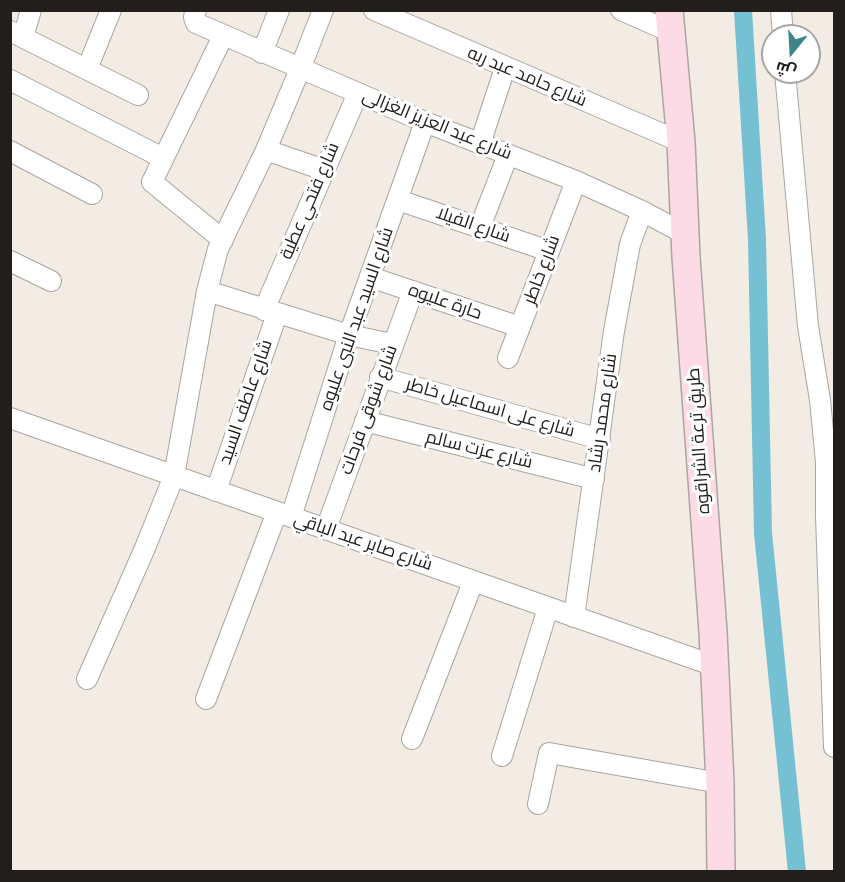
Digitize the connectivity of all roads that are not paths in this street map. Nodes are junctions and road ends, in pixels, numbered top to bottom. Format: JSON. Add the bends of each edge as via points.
{"nodes":[{"id":1,"x":31,"y":10,"type":"edge"},
{"id":2,"x":111,"y":10,"type":"edge"},
{"id":3,"x":279,"y":10,"type":"edge"},
{"id":4,"x":323,"y":10,"type":"edge"},
{"id":5,"x":374,"y":10,"type":"edge"},
{"id":6,"x":621,"y":10,"type":"edge"},
{"id":7,"x":195,"y":12,"type":"edge"},
{"id":8,"x":670,"y":21,"type":"edge"},
{"id":9,"x":17,"y":34,"type":"edge"},
{"id":10,"x":223,"y":36,"type":"junction"},
{"id":11,"x":262,"y":53,"type":"junction"},
{"id":12,"x":506,"y":68,"type":"junction"},
{"id":13,"x":87,"y":69,"type":"junction"},
{"id":14,"x":300,"y":69,"type":"junction"},
{"id":15,"x":10,"y":80,"type":"edge"},
{"id":16,"x":785,"y":84,"type":"edge"},
{"id":17,"x":358,"y":93,"type":"junction"},
{"id":18,"x":138,"y":95,"type":"dead end"},
{"id":19,"x":425,"y":122,"type":"junction"},
{"id":20,"x":681,"y":142,"type":"junction"},
{"id":21,"x":480,"y":144,"type":"junction"},
{"id":22,"x":266,"y":150,"type":"junction"},
{"id":23,"x":10,"y":151,"type":"edge"},
{"id":24,"x":508,"y":155,"type":"junction"},
{"id":25,"x":163,"y":158,"type":"junction"},
{"id":26,"x":324,"y":170,"type":"junction"},
{"id":27,"x":576,"y":181,"type":"junction"},
{"id":28,"x":92,"y":194,"type":"dead end"},
{"id":29,"x":398,"y":200,"type":"junction"},
{"id":30,"x":642,"y":211,"type":"junction"},
{"id":31,"x":480,"y":227,"type":"junction"},
{"id":32,"x":685,"y":234,"type":"junction"},
{"id":33,"x":223,"y":240,"type":"junction"},
{"id":34,"x":549,"y":251,"type":"junction"},
{"id":35,"x":10,"y":261,"type":"edge"},
{"id":36,"x":370,"y":277,"type":"junction"},
{"id":37,"x":51,"y":281,"type":"dead end"},
{"id":38,"x":207,"y":291,"type":"junction"},
{"id":39,"x":412,"y":291,"type":"junction"},
{"id":40,"x":270,"y":312,"type":"junction"},
{"id":41,"x":520,"y":327,"type":"junction"},
{"id":42,"x":349,"y":335,"type":"junction"},
{"id":43,"x":392,"y":344,"type":"junction"},
{"id":44,"x":508,"y":358,"type":"dead end"},
{"id":45,"x":380,"y":377,"type":"junction"},
{"id":46,"x":10,"y":418,"type":"edge"},
{"id":47,"x":364,"y":421,"type":"junction"},
{"id":48,"x":600,"y":439,"type":"junction"},
{"id":49,"x":830,"y":463,"type":"edge"},
{"id":50,"x":174,"y":476,"type":"junction"},
{"id":51,"x":594,"y":479,"type":"junction"},
{"id":52,"x":216,"y":491,"type":"junction"},
{"id":53,"x":284,"y":515,"type":"junction"},
{"id":54,"x":326,"y":529,"type":"junction"},
{"id":55,"x":474,"y":582,"type":"junction"},
{"id":56,"x":548,"y":608,"type":"junction"},
{"id":57,"x":574,"y":617,"type":"junction"},
{"id":58,"x":715,"y":666,"type":"junction"},
{"id":59,"x":87,"y":679,"type":"dead end"},
{"id":60,"x":206,"y":699,"type":"dead end"},
{"id":61,"x":412,"y":739,"type":"dead end"},
{"id":62,"x":834,"y":747,"type":"edge"},
{"id":63,"x":502,"y":756,"type":"dead end"},
{"id":64,"x":720,"y":783,"type":"junction"},
{"id":65,"x":538,"y":804,"type":"dead end"},
{"id":66,"x":721,"y":872,"type":"edge"}],
"edges":[{"from":1,"to":9,"type":"street"},
{"from":2,"to":13,"type":"street"},
{"from":3,"to":11,"type":"street"},
{"from":4,"to":14,"type":"street"},
{"from":5,"to":12,"type":"street","name":"شارع حامد عبد ربه"},
{"from":6,"to":8,"type":"street"},
{"from":7,"to":10,"type":"street","name":"شارع عبد العزيز الغزالى","via":[[196,23]]},
{"from":8,"to":20,"type":"street","name":"طريق ترعة الشراقوه"},
{"from":9,"to":13,"type":"street"},
{"from":10,"to":11,"type":"street","name":"شارع عبد العزيز الغزالى"},
{"from":10,"to":25,"type":"street"},
{"from":11,"to":14,"type":"street","name":"شارع عبد العزيز الغزالى"},
{"from":12,"to":20,"type":"street","name":"شارع حامد عبد ربه"},
{"from":12,"to":21,"type":"street"},
{"from":13,"to":18,"type":"street"},
{"from":14,"to":17,"type":"street","name":"شارع عبد العزيز الغزالى"},
{"from":14,"to":22,"type":"street"},
{"from":15,"to":25,"type":"street"},
{"from":16,"to":49,"type":"street","via":[[808,326]]},
{"from":17,"to":19,"type":"street","name":"شارع عبد العزيز الغزالى"},
{"from":17,"to":26,"type":"street","name":"شارع فتحي عطية"},
{"from":19,"to":21,"type":"street","name":"شارع عبد العزيز الغزالى"},
{"from":19,"to":29,"type":"street","name":"شارع السيد عبد النبى عليوه"},
{"from":20,"to":32,"type":"street","name":"طريق ترعة الشراقوه"},
{"from":21,"to":24,"type":"street","name":"شارع عبد العزيز الغزالى"},
{"from":22,"to":26,"type":"street"},
{"from":22,"to":33,"type":"street"},
{"from":23,"to":28,"type":"street"},
{"from":24,"to":27,"type":"street","name":"شارع عبد العزيز الغزالى"},
{"from":24,"to":31,"type":"street"},
{"from":25,"to":33,"type":"street","via":[[152,182]]},
{"from":26,"to":40,"type":"street","name":"شارع فتحي عطية"},
{"from":27,"to":30,"type":"street","name":"شارع عبد العزيز الغزالى"},
{"from":27,"to":34,"type":"street","name":"شارع خاطر"},
{"from":29,"to":31,"type":"street","name":"شارع الفيلا"},
{"from":29,"to":36,"type":"street","name":"شارع السيد عبد النبى عليوه"},
{"from":30,"to":32,"type":"street","name":"شارع عبد العزيز الغزالى"},
{"from":30,"to":48,"type":"street","name":"شارع محمد رشاد","via":[[627,259]]},
{"from":31,"to":34,"type":"street","name":"شارع الفيلا"},
{"from":32,"to":58,"type":"street","name":"طريق ترعة الشراقوه"},
{"from":33,"to":38,"type":"street"},
{"from":34,"to":41,"type":"street","name":"شارع خاطر"},
{"from":35,"to":37,"type":"street"},
{"from":36,"to":39,"type":"street","name":"حارة عليوه"},
{"from":36,"to":42,"type":"street","name":"شارع السيد عبد النبى عليوه"},
{"from":38,"to":40,"type":"street"},
{"from":38,"to":50,"type":"street"},
{"from":39,"to":41,"type":"street","name":"حارة عليوه"},
{"from":39,"to":43,"type":"street","name":"شارع شوقى فرحات"},
{"from":40,"to":42,"type":"street"},
{"from":40,"to":52,"type":"street","name":"شارع عاطف السيد"},
{"from":41,"to":44,"type":"street","name":"شارع خاطر"},
{"from":42,"to":43,"type":"street"},
{"from":42,"to":53,"type":"street","name":"شارع السيد عبد النبى عليوه"},
{"from":43,"to":45,"type":"street","name":"شارع شوقى فرحات"},
{"from":45,"to":47,"type":"street","name":"شارع شوقى فرحات"},
{"from":45,"to":48,"type":"street","name":"شارع على اسماعيل خاطر"},
{"from":46,"to":50,"type":"street","name":"شارع صابر عبد الباقي"},
{"from":47,"to":51,"type":"street","name":"شارع عزت سالم"},
{"from":47,"to":54,"type":"street","name":"شارع شوقى فرحات"},
{"from":48,"to":51,"type":"street","name":"شارع محمد رشاد"},
{"from":49,"to":62,"type":"street","via":[[826,516]]},
{"from":50,"to":52,"type":"street","name":"شارع صابر عبد الباقي"},
{"from":50,"to":59,"type":"street"},
{"from":51,"to":57,"type":"street","name":"شارع محمد رشاد"},
{"from":52,"to":53,"type":"street","name":"شارع صابر عبد الباقي"},
{"from":53,"to":54,"type":"street","name":"شارع صابر عبد الباقي"},
{"from":53,"to":60,"type":"street","name":"شارع السيد عبد النبى عليوه"},
{"from":54,"to":55,"type":"street","name":"شارع صابر عبد الباقي"},
{"from":55,"to":56,"type":"street","name":"شارع صابر عبد الباقي"},
{"from":55,"to":61,"type":"street"},
{"from":56,"to":57,"type":"street","name":"شارع صابر عبد الباقي"},
{"from":56,"to":63,"type":"street"},
{"from":57,"to":58,"type":"street","name":"شارع صابر عبد الباقي"},
{"from":58,"to":64,"type":"street","name":"طريق ترعة الشراقوه"},
{"from":64,"to":65,"type":"street","via":[[549,753]]},
{"from":64,"to":66,"type":"street","name":"طريق ترعة الشراقوه"}]}
